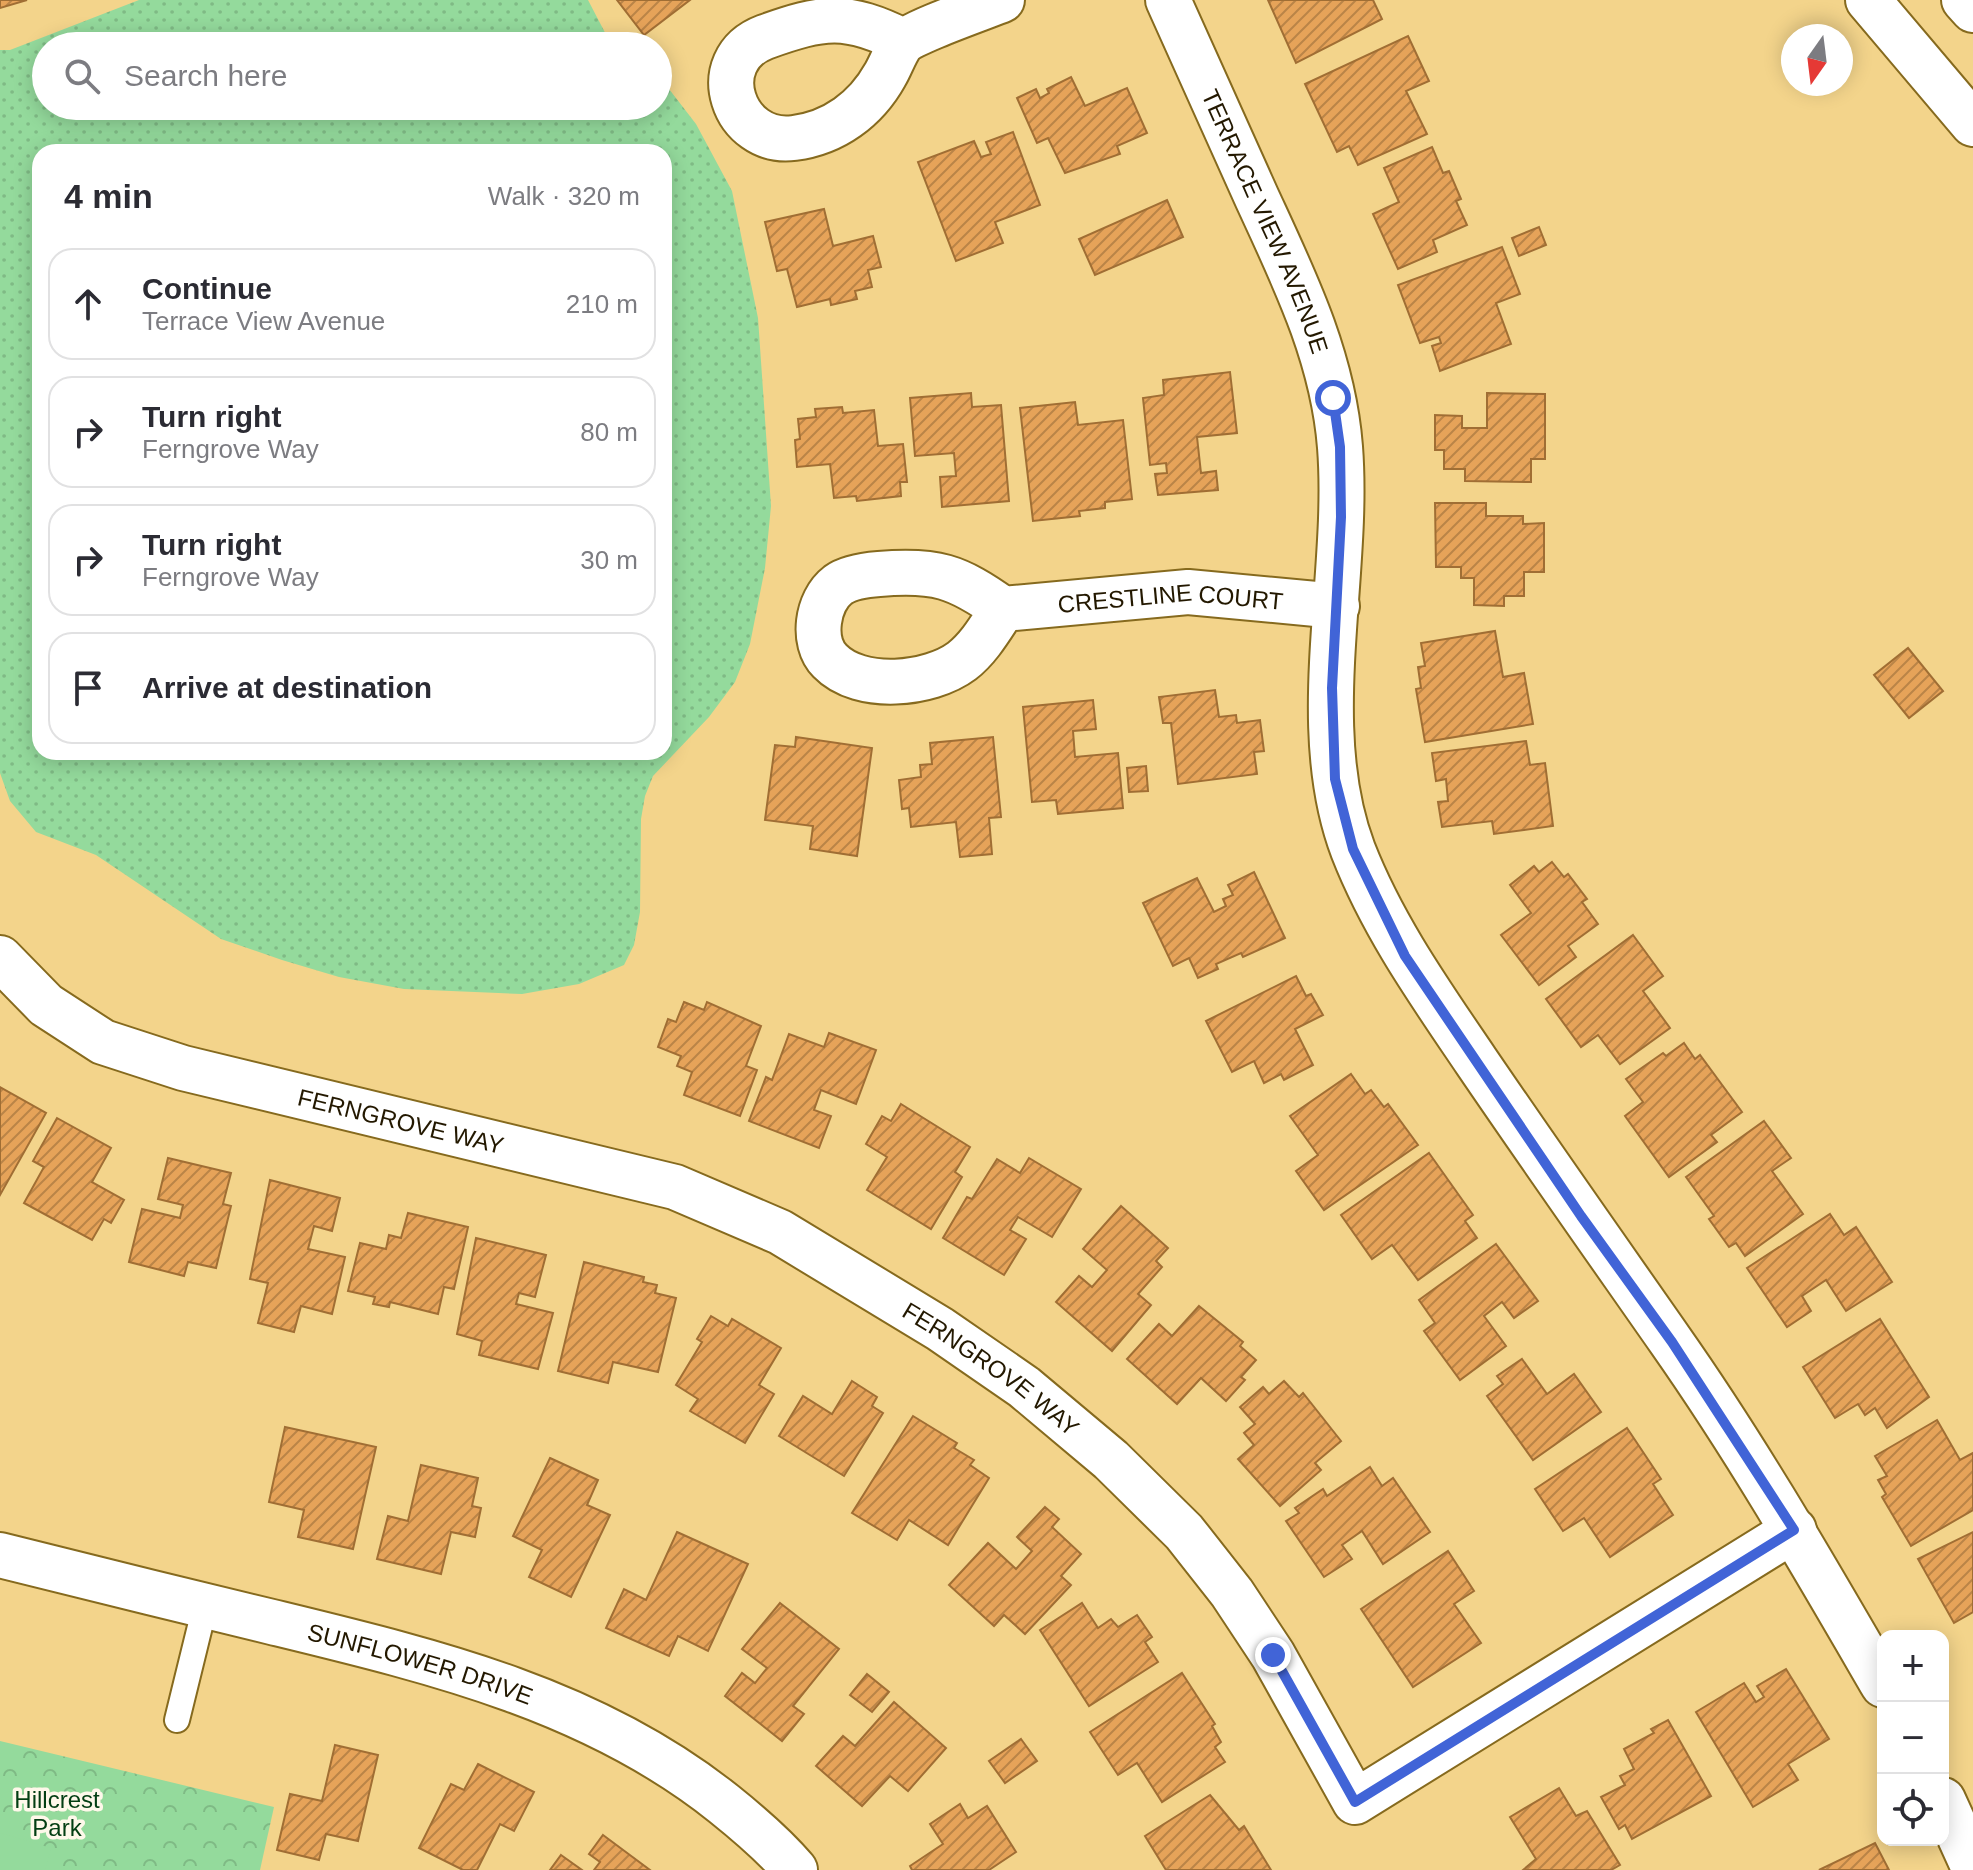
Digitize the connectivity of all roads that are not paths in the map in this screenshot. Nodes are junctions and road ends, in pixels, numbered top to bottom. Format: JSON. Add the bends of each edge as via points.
{"nodes":[{"id":1,"x":1002,"y":0,"type":"edge"},
{"id":2,"x":1168,"y":0,"type":"edge"},
{"id":3,"x":1868,"y":0,"type":"edge"},
{"id":4,"x":1964,"y":0,"type":"edge"},
{"id":5,"x":1973,"y":10,"type":"edge"},
{"id":6,"x":903,"y":41,"type":"dead end"},
{"id":7,"x":1973,"y":124,"type":"edge"},
{"id":8,"x":1337,"y":606,"type":"junction"},
{"id":9,"x":1003,"y":609,"type":"dead end"},
{"id":10,"x":0,"y":958,"type":"edge"},
{"id":11,"x":1794,"y":1530,"type":"junction"},
{"id":12,"x":0,"y":1555,"type":"edge"},
{"id":13,"x":205,"y":1606,"type":"junction"},
{"id":14,"x":1877,"y":1675,"type":"edge"},
{"id":15,"x":177,"y":1720,"type":"dead end"},
{"id":16,"x":1949,"y":1813,"type":"edge"},
{"id":17,"x":1973,"y":1866,"type":"edge"},
{"id":18,"x":795,"y":1870,"type":"edge"}],
"edges":[{"from":1,"to":6,"type":"street"},
{"from":2,"to":8,"type":"street","name":"TERRACE VIEW AVENUE","via":[[1294,279],[1333,393],[1340,447]]},
{"from":3,"to":7,"type":"street"},
{"from":4,"to":5,"type":"street"},
{"from":8,"to":9,"type":"street","name":"CRESTLINE COURT","via":[[1188,592]]},
{"from":8,"to":11,"type":"street","name":"TERRACE VIEW AVENUE","via":[[1332,688],[1335,779],[1353,849],[1375,900],[1405,956],[1672,1342]]},
{"from":10,"to":11,"type":"street","name":"FERNGROVE WAY","via":[[46,1005],[103,1042],[183,1068],[675,1187],[780,1232],[940,1329],[1031,1392],[1123,1470],[1184,1532],[1273,1655],[1355,1802]]},
{"from":11,"to":14,"type":"street","name":"TERRACE VIEW AVENUE"},
{"from":12,"to":13,"type":"street","name":"SUNFLOWER DRIVE"},
{"from":13,"to":15,"type":"lane"},
{"from":13,"to":18,"type":"street","name":"SUNFLOWER DRIVE","via":[[440,1663],[592,1721],[690,1777],[752,1826]]},
{"from":16,"to":17,"type":"street"}]}
